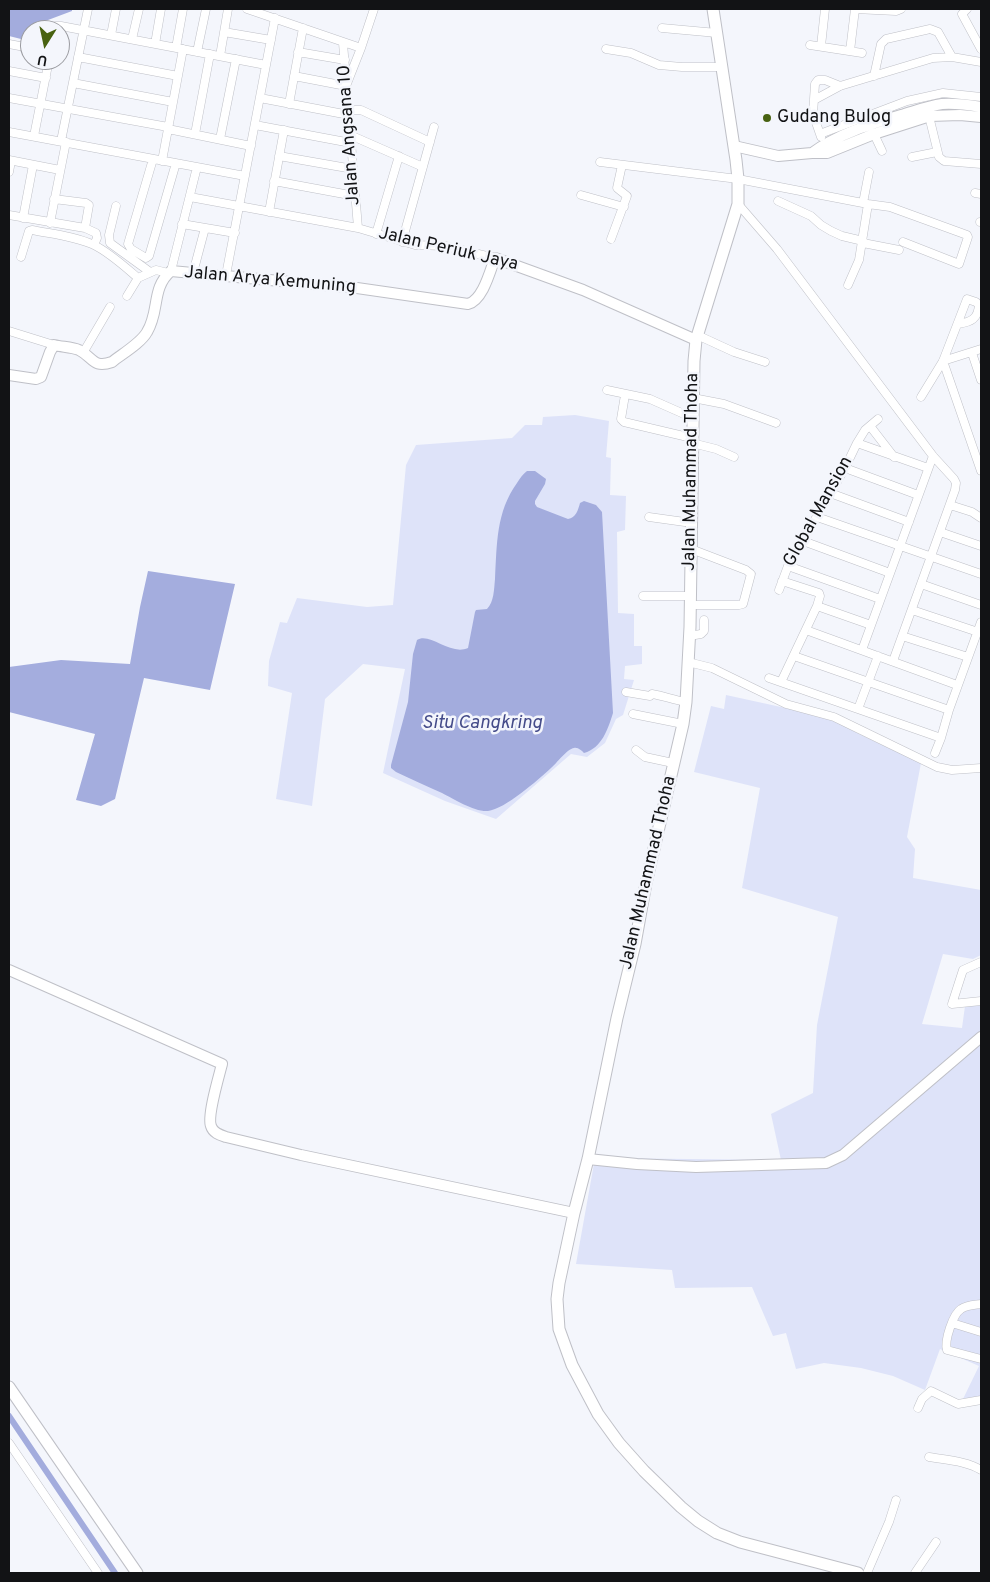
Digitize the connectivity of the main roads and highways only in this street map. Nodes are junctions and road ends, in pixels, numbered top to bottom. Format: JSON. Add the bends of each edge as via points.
{"nodes":[{"id":1,"x":713,"y":9,"type":"edge"},
{"id":2,"x":9,"y":1387,"type":"edge"},
{"id":3,"x":137,"y":1573,"type":"edge"},
{"id":4,"x":858,"y":1573,"type":"edge"}],
"edges":[{"from":1,"to":4,"type":"main road","name":"Jalan Muhammad Thoha","via":[[734,146],[738,204],[697,338],[694,361],[686,702],[559,1283],[559,1329],[572,1365],[598,1414],[644,1471],[698,1521],[740,1542]]},
{"from":2,"to":3,"type":"main road"}]}
